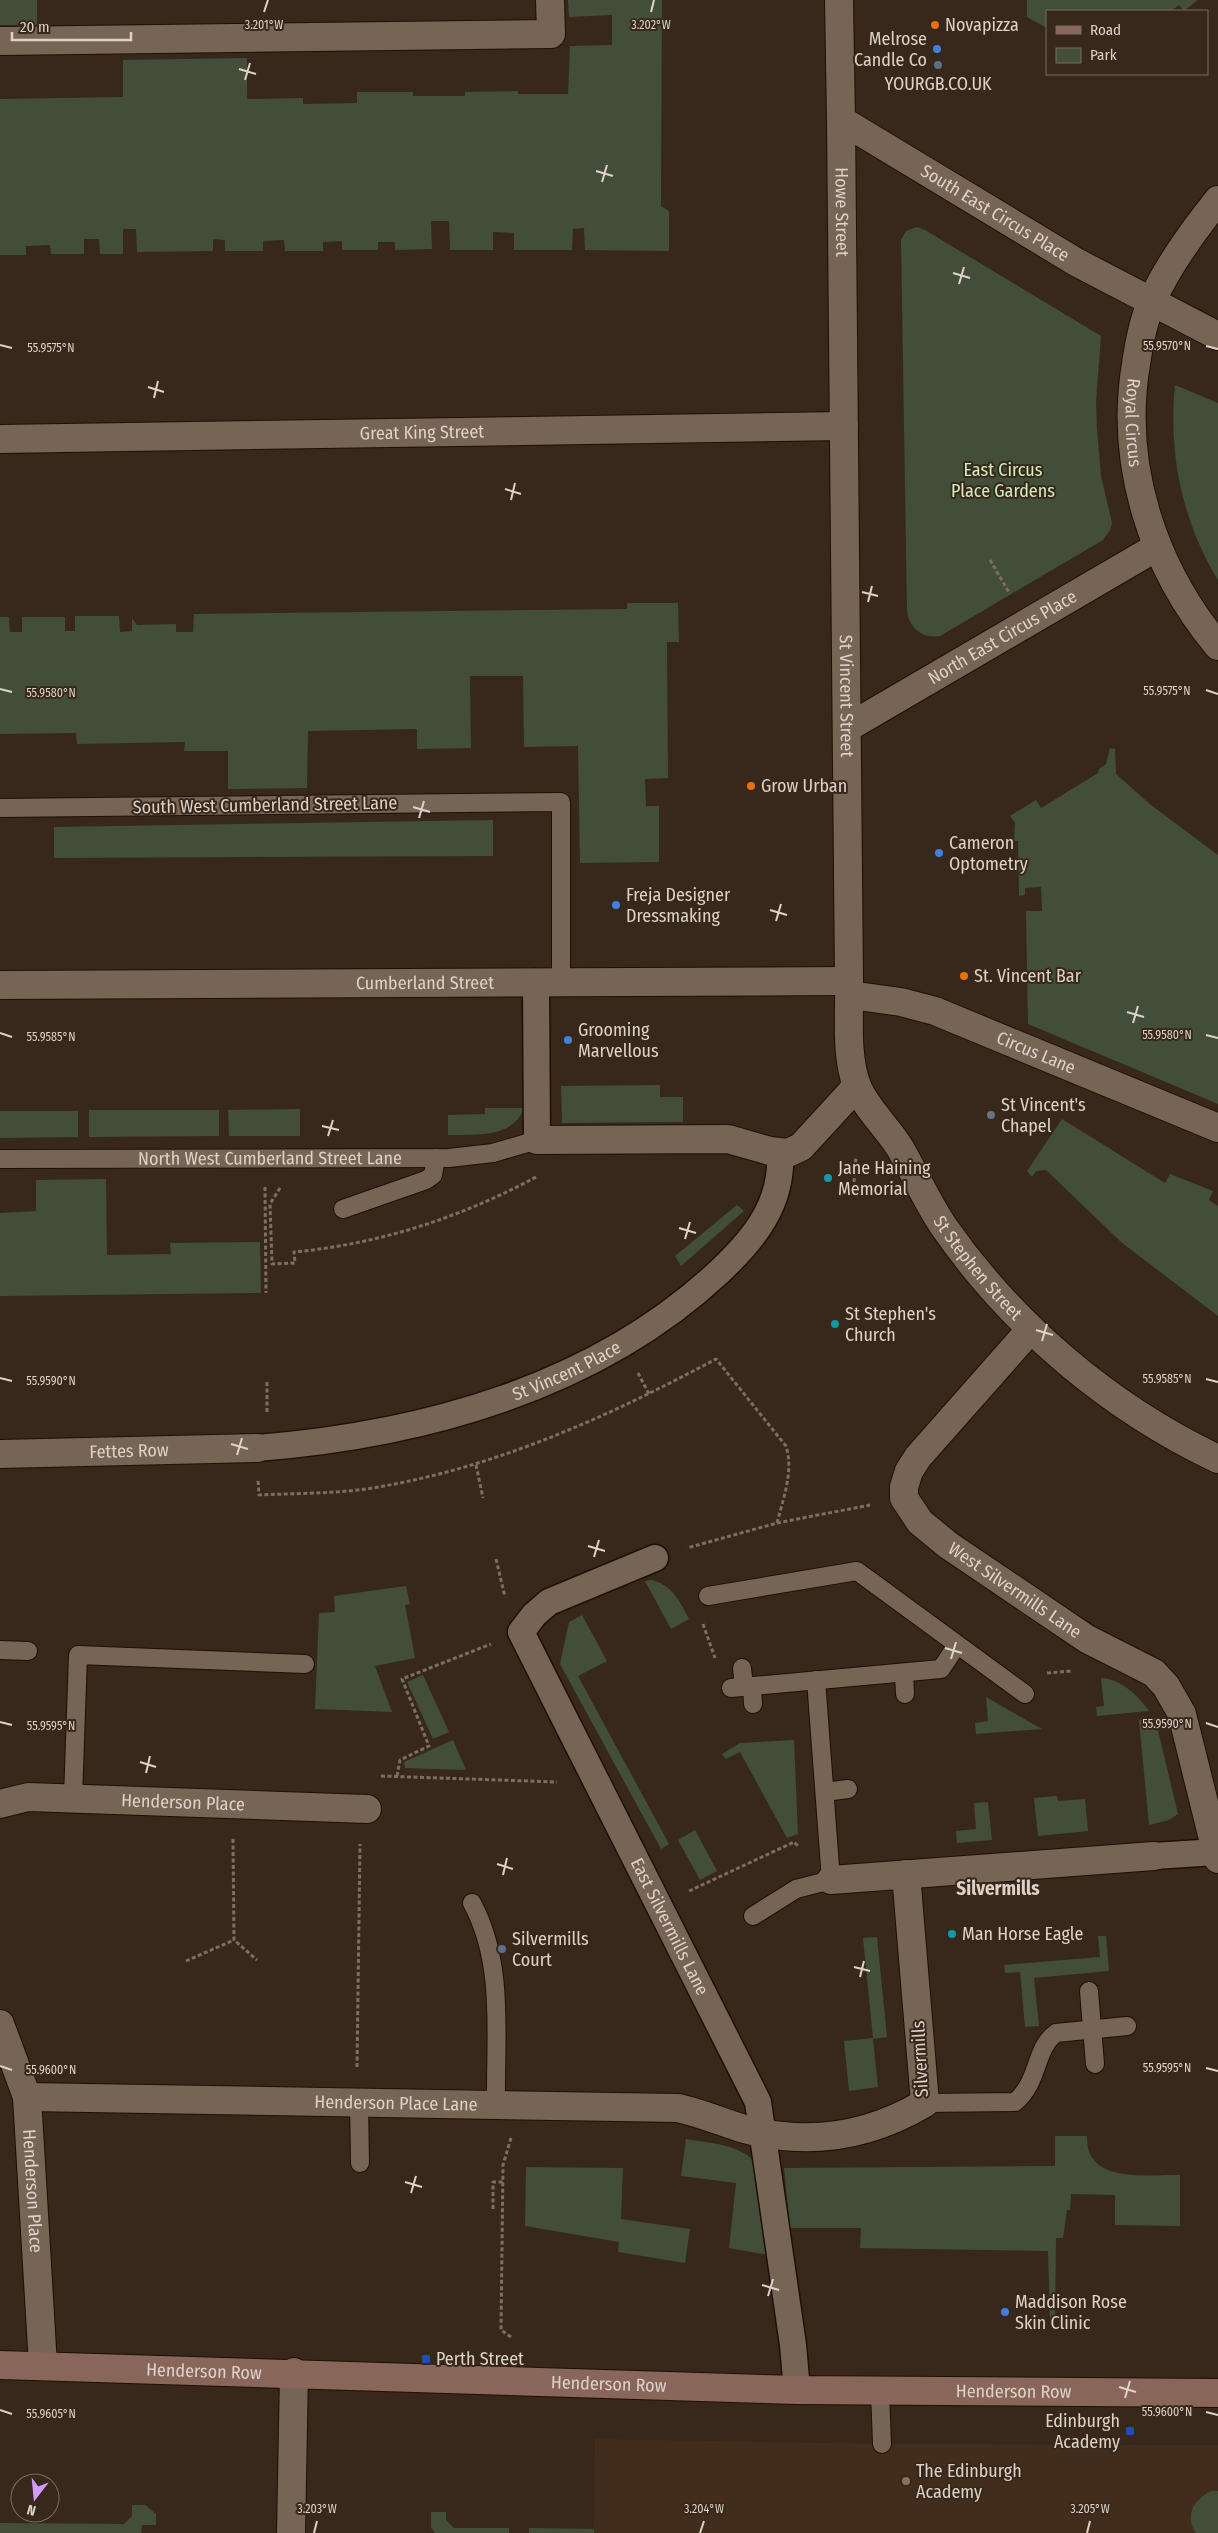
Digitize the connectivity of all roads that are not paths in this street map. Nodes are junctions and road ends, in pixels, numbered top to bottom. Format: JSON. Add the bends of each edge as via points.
{"nodes":[{"id":1,"x":550,"y":0,"type":"edge"},
{"id":2,"x":840,"y":0,"type":"edge"},
{"id":3,"x":0,"y":41,"type":"edge"},
{"id":4,"x":841,"y":120,"type":"junction"},
{"id":5,"x":1218,"y":200,"type":"edge"},
{"id":6,"x":1151,"y":303,"type":"junction"},
{"id":7,"x":1218,"y":336,"type":"edge"},
{"id":8,"x":844,"y":426,"type":"junction"},
{"id":9,"x":0,"y":439,"type":"edge"},
{"id":10,"x":1157,"y":547,"type":"junction"},
{"id":11,"x":1218,"y":646,"type":"edge"},
{"id":12,"x":847,"y":728,"type":"junction"},
{"id":13,"x":0,"y":808,"type":"edge"},
{"id":14,"x":548,"y":981,"type":"junction"},
{"id":15,"x":0,"y":985,"type":"edge"},
{"id":16,"x":849,"y":988,"type":"junction"},
{"id":17,"x":858,"y":1086,"type":"junction"},
{"id":18,"x":1218,"y":1128,"type":"edge"},
{"id":19,"x":537,"y":1140,"type":"junction"},
{"id":20,"x":780,"y":1153,"type":"junction"},
{"id":21,"x":436,"y":1158,"type":"junction"},
{"id":22,"x":0,"y":1159,"type":"edge"},
{"id":23,"x":343,"y":1208,"type":"dead end"},
{"id":24,"x":1031,"y":1329,"type":"junction"},
{"id":25,"x":257,"y":1448,"type":"joint"},
{"id":26,"x":0,"y":1454,"type":"edge"},
{"id":27,"x":1218,"y":1459,"type":"edge"},
{"id":28,"x":655,"y":1558,"type":"road end"},
{"id":29,"x":708,"y":1596,"type":"dead end"},
{"id":30,"x":957,"y":1645,"type":"junction"},
{"id":31,"x":0,"y":1650,"type":"edge"},
{"id":32,"x":28,"y":1651,"type":"dead end"},
{"id":33,"x":305,"y":1664,"type":"dead end"},
{"id":34,"x":742,"y":1668,"type":"dead end"},
{"id":35,"x":904,"y":1672,"type":"junction"},
{"id":36,"x":816,"y":1680,"type":"junction"},
{"id":37,"x":743,"y":1687,"type":"junction"},
{"id":38,"x":905,"y":1694,"type":"dead end"},
{"id":39,"x":1025,"y":1694,"type":"road end"},
{"id":40,"x":753,"y":1704,"type":"dead end"},
{"id":41,"x":848,"y":1789,"type":"dead end"},
{"id":42,"x":825,"y":1792,"type":"junction"},
{"id":43,"x":73,"y":1798,"type":"junction"},
{"id":44,"x":0,"y":1804,"type":"edge"},
{"id":45,"x":364,"y":1808,"type":"road end"},
{"id":46,"x":1154,"y":1856,"type":"joint"},
{"id":47,"x":1217,"y":1856,"type":"edge"},
{"id":48,"x":906,"y":1874,"type":"junction"},
{"id":49,"x":831,"y":1880,"type":"junction"},
{"id":50,"x":472,"y":1903,"type":"dead end"},
{"id":51,"x":753,"y":1916,"type":"dead end"},
{"id":52,"x":1089,"y":1992,"type":"dead end"},
{"id":53,"x":0,"y":2024,"type":"edge"},
{"id":54,"x":1127,"y":2026,"type":"dead end"},
{"id":55,"x":1092,"y":2029,"type":"junction"},
{"id":56,"x":1096,"y":2064,"type":"dead end"},
{"id":57,"x":27,"y":2097,"type":"junction"},
{"id":58,"x":358,"y":2102,"type":"junction"},
{"id":59,"x":496,"y":2104,"type":"junction"},
{"id":60,"x":925,"y":2104,"type":"junction"},
{"id":61,"x":761,"y":2133,"type":"junction"},
{"id":62,"x":360,"y":2163,"type":"dead end"},
{"id":63,"x":0,"y":2365,"type":"edge"},
{"id":64,"x":43,"y":2365,"type":"junction"},
{"id":65,"x":294,"y":2372,"type":"junction"},
{"id":66,"x":797,"y":2390,"type":"junction"},
{"id":67,"x":880,"y":2392,"type":"junction"},
{"id":68,"x":1218,"y":2393,"type":"edge"},
{"id":69,"x":882,"y":2444,"type":"dead end"},
{"id":70,"x":292,"y":2533,"type":"edge"}],
"edges":[{"from":1,"to":3,"type":"street","via":[[551,34]]},
{"from":2,"to":4,"type":"street","name":"Howe Street"},
{"from":4,"to":6,"type":"street","name":"South East Circus Place","via":[[1076,262]]},
{"from":4,"to":8,"type":"street","name":"Howe Street"},
{"from":5,"to":6,"type":"street","name":"Royal Circus","via":[[1184,245]]},
{"from":6,"to":7,"type":"street","name":"South East Circus Place"},
{"from":6,"to":10,"type":"street","name":"Royal Circus","via":[[1134,374],[1132,435],[1141,495]]},
{"from":8,"to":9,"type":"street","name":"Great King Street"},
{"from":8,"to":12,"type":"street","name":"St Vincent Street"},
{"from":10,"to":11,"type":"street","name":"Royal Circus","via":[[1189,608]]},
{"from":10,"to":12,"type":"street","name":"North East Circus Place"},
{"from":12,"to":16,"type":"street","name":"St Vincent Street"},
{"from":13,"to":14,"type":"lane","name":"South West Cumberland Street Lane","via":[[561,802]]},
{"from":14,"to":15,"type":"street","name":"Cumberland Street"},
{"from":14,"to":16,"type":"street","name":"Cumberland Street"},
{"from":14,"to":19,"type":"street"},
{"from":16,"to":17,"type":"street","name":"St Vincent Street","via":[[851,1051]]},
{"from":16,"to":18,"type":"street","name":"Circus Lane","via":[[944,1014]]},
{"from":17,"to":20,"type":"street","via":[[801,1146],[788,1153]]},
{"from":17,"to":24,"type":"street","name":"St Stephen Street","via":[[900,1148],[943,1226]]},
{"from":19,"to":20,"type":"street","name":"North West Cumberland Street Lane","via":[[728,1139]]},
{"from":19,"to":21,"type":"lane","name":"North West Cumberland Street Lane","via":[[493,1153]]},
{"from":20,"to":25,"type":"street","name":"St Vincent Place","via":[[779,1186],[769,1212],[745,1245],[690,1298],[624,1344],[557,1378],[484,1405],[392,1428]]},
{"from":21,"to":22,"type":"lane","name":"North West Cumberland Street Lane"},
{"from":21,"to":23,"type":"lane","via":[[433,1175],[426,1180]]},
{"from":24,"to":27,"type":"street","name":"St Stephen Street","via":[[1107,1394],[1158,1427]]},
{"from":24,"to":47,"type":"street","name":"West Silvermills Lane","via":[[918,1457],[904,1486],[904,1498],[920,1522],[948,1545],[1087,1639],[1154,1673],[1175,1698],[1182,1714]]},
{"from":25,"to":26,"type":"street","name":"Fettes Row"},
{"from":28,"to":61,"type":"street","name":"East Silvermills Lane","via":[[549,1602],[521,1632],[758,2102]]},
{"from":29,"to":30,"type":"lane","via":[[857,1572]]},
{"from":30,"to":35,"type":"lane","via":[[941,1669]]},
{"from":30,"to":39,"type":"lane"},
{"from":31,"to":32,"type":"lane"},
{"from":33,"to":43,"type":"lane","via":[[78,1655]]},
{"from":34,"to":37,"type":"lane"},
{"from":35,"to":36,"type":"lane"},
{"from":35,"to":38,"type":"lane"},
{"from":36,"to":37,"type":"lane"},
{"from":36,"to":42,"type":"lane"},
{"from":37,"to":40,"type":"lane"},
{"from":41,"to":42,"type":"lane"},
{"from":42,"to":49,"type":"lane"},
{"from":43,"to":44,"type":"street","name":"Henderson Place","via":[[28,1798]]},
{"from":43,"to":45,"type":"street","name":"Henderson Place"},
{"from":46,"to":47,"type":"street"},
{"from":46,"to":48,"type":"street"},
{"from":48,"to":49,"type":"street"},
{"from":48,"to":60,"type":"street","name":"Silvermills"},
{"from":49,"to":51,"type":"lane","via":[[796,1889]]},
{"from":50,"to":59,"type":"lane","via":[[486,1934],[494,1971]]},
{"from":52,"to":55,"type":"lane"},
{"from":53,"to":57,"type":"street","name":"Henderson Place"},
{"from":54,"to":55,"type":"lane"},
{"from":55,"to":56,"type":"lane"},
{"from":55,"to":60,"type":"lane","via":[[1056,2034],[1046,2040],[1029,2087],[1015,2102]]},
{"from":57,"to":58,"type":"street","name":"Henderson Place Lane"},
{"from":57,"to":64,"type":"street","name":"Henderson Place"},
{"from":58,"to":59,"type":"street","name":"Henderson Place Lane"},
{"from":58,"to":62,"type":"lane"},
{"from":59,"to":61,"type":"street","name":"Henderson Place Lane","via":[[678,2108]]},
{"from":60,"to":61,"type":"street","name":"Silvermills","via":[[879,2126],[834,2137],[808,2139]]},
{"from":61,"to":66,"type":"street","name":"East Silvermills Lane"},
{"from":63,"to":64,"type":"main road","name":"Henderson Row"},
{"from":64,"to":65,"type":"main road","name":"Henderson Row"},
{"from":65,"to":66,"type":"main road","name":"Henderson Row"},
{"from":65,"to":70,"type":"street"},
{"from":66,"to":67,"type":"main road","name":"Henderson Row"},
{"from":67,"to":68,"type":"main road","name":"Henderson Row"},
{"from":67,"to":69,"type":"lane"}]}
